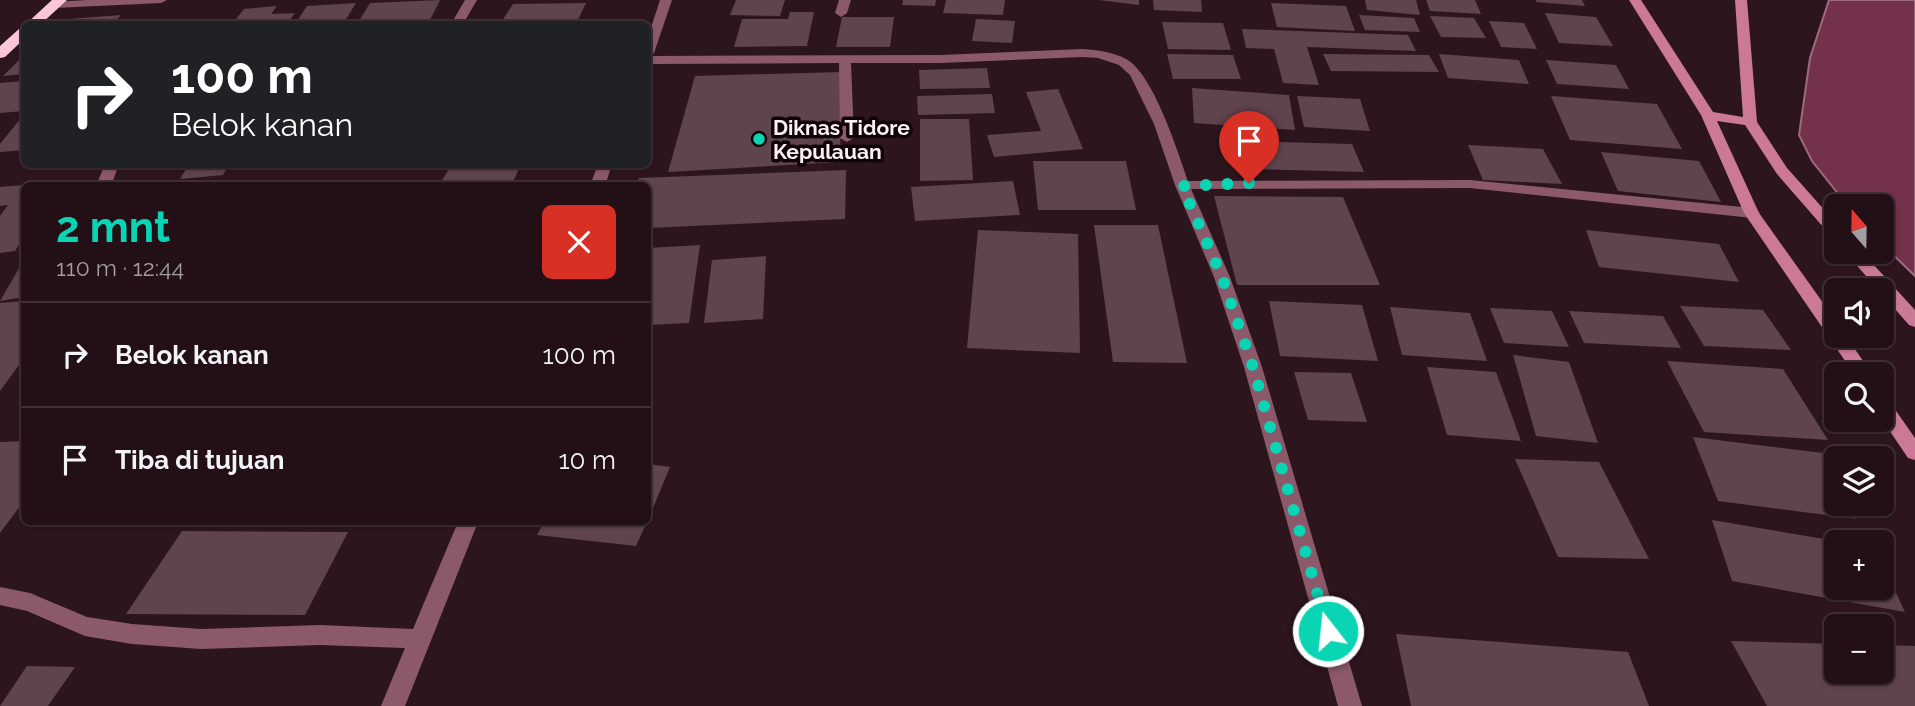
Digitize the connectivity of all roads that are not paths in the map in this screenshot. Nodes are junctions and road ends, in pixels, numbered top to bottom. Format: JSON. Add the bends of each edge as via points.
{"nodes":[{"id":1,"x":161,"y":0,"type":"edge"},
{"id":2,"x":471,"y":0,"type":"edge"},
{"id":3,"x":666,"y":0,"type":"edge"},
{"id":4,"x":845,"y":0,"type":"edge"},
{"id":5,"x":1635,"y":0,"type":"edge"},
{"id":6,"x":1741,"y":0,"type":"edge"},
{"id":7,"x":57,"y":2,"type":"edge"},
{"id":8,"x":841,"y":13,"type":"dead end"},
{"id":9,"x":36,"y":21,"type":"edge"},
{"id":10,"x":459,"y":21,"type":"edge"},
{"id":11,"x":21,"y":35,"type":"edge"},
{"id":12,"x":651,"y":44,"type":"edge"},
{"id":13,"x":0,"y":54,"type":"edge"},
{"id":14,"x":651,"y":60,"type":"edge"},
{"id":15,"x":845,"y":60,"type":"junction"},
{"id":16,"x":1708,"y":115,"type":"junction"},
{"id":17,"x":1750,"y":122,"type":"junction"},
{"id":18,"x":847,"y":138,"type":"dead end"},
{"id":19,"x":1182,"y":186,"type":"junction"},
{"id":20,"x":1752,"y":213,"type":"junction"},
{"id":21,"x":1824,"y":219,"type":"edge"},
{"id":22,"x":1864,"y":264,"type":"edge"},
{"id":23,"x":1824,"y":316,"type":"edge"},
{"id":24,"x":1915,"y":321,"type":"edge"},
{"id":25,"x":1894,"y":422,"type":"edge"},
{"id":26,"x":1915,"y":453,"type":"edge"},
{"id":27,"x":467,"y":525,"type":"edge"},
{"id":28,"x":0,"y":596,"type":"edge"},
{"id":29,"x":421,"y":639,"type":"junction"},
{"id":30,"x":393,"y":706,"type":"edge"},
{"id":31,"x":1350,"y":706,"type":"edge"}],
"edges":[{"from":1,"to":7,"type":"street"},
{"from":2,"to":10,"type":"street"},
{"from":3,"to":12,"type":"street"},
{"from":4,"to":8,"type":"street"},
{"from":5,"to":16,"type":"street"},
{"from":6,"to":17,"type":"street"},
{"from":7,"to":9,"type":"highway"},
{"from":11,"to":13,"type":"highway"},
{"from":14,"to":15,"type":"street"},
{"from":15,"to":18,"type":"street"},
{"from":15,"to":19,"type":"street","via":[[1072,53],[1123,62],[1145,89]]},
{"from":16,"to":17,"type":"street"},
{"from":16,"to":20,"type":"street"},
{"from":17,"to":21,"type":"street","via":[[1782,171]]},
{"from":19,"to":20,"type":"street","via":[[1470,184]]},
{"from":19,"to":31,"type":"street","via":[[1222,277],[1253,367]]},
{"from":20,"to":23,"type":"street"},
{"from":22,"to":24,"type":"street"},
{"from":25,"to":26,"type":"street"},
{"from":27,"to":29,"type":"street"},
{"from":28,"to":29,"type":"street","via":[[30,602],[85,626],[132,634],[201,639],[320,635]]},
{"from":29,"to":30,"type":"street"}]}
